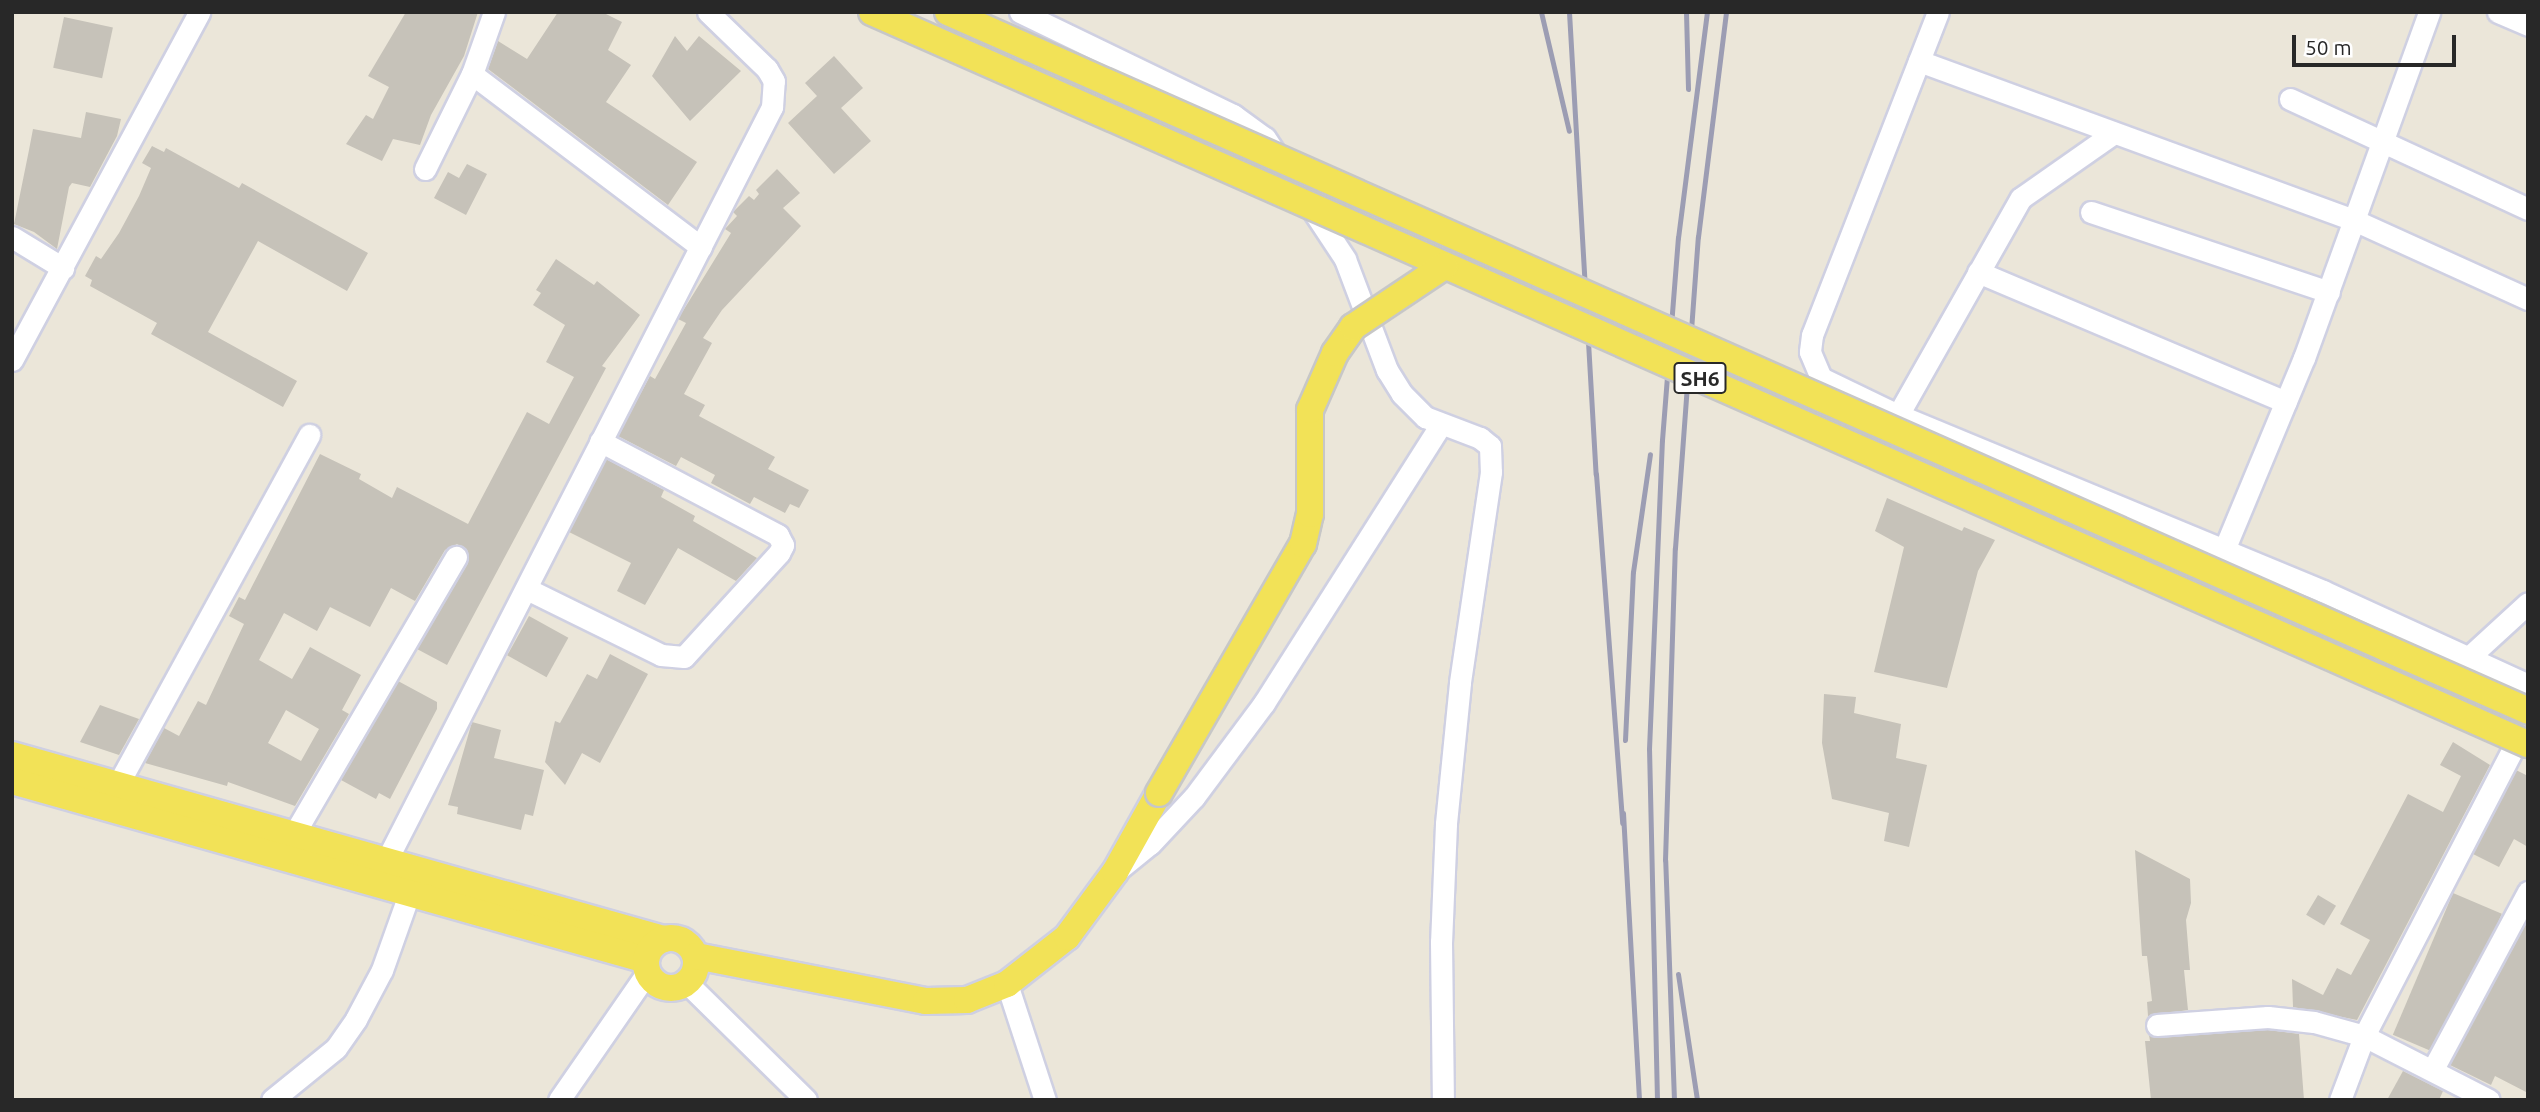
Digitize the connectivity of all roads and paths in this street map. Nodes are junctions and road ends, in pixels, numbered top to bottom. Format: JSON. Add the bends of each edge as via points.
{"nodes":[{"id":1,"x":199,"y":12,"type":"edge"},
{"id":2,"x":494,"y":12,"type":"edge"},
{"id":3,"x":708,"y":12,"type":"edge"},
{"id":4,"x":872,"y":12,"type":"edge"},
{"id":5,"x":948,"y":12,"type":"edge"},
{"id":6,"x":1020,"y":12,"type":"edge"},
{"id":7,"x":1938,"y":12,"type":"edge"},
{"id":8,"x":2429,"y":12,"type":"edge"},
{"id":9,"x":2498,"y":12,"type":"edge"},
{"id":10,"x":2528,"y":25,"type":"edge"},
{"id":11,"x":1919,"y":61,"type":"junction"},
{"id":12,"x":472,"y":74,"type":"junction"},
{"id":13,"x":2290,"y":99,"type":"dead end"},
{"id":14,"x":2114,"y":133,"type":"junction"},
{"id":15,"x":2385,"y":143,"type":"junction"},
{"id":16,"x":425,"y":170,"type":"dead end"},
{"id":17,"x":2528,"y":209,"type":"edge"},
{"id":18,"x":2091,"y":212,"type":"dead end"},
{"id":19,"x":2356,"y":221,"type":"junction"},
{"id":20,"x":12,"y":237,"type":"edge"},
{"id":21,"x":701,"y":247,"type":"junction"},
{"id":22,"x":1444,"y":267,"type":"junction"},
{"id":23,"x":63,"y":268,"type":"junction"},
{"id":24,"x":1978,"y":272,"type":"junction"},
{"id":25,"x":2329,"y":292,"type":"junction"},
{"id":26,"x":2528,"y":299,"type":"edge"},
{"id":27,"x":12,"y":360,"type":"edge"},
{"id":28,"x":2286,"y":402,"type":"junction"},
{"id":29,"x":1898,"y":415,"type":"junction"},
{"id":30,"x":1441,"y":424,"type":"junction"},
{"id":31,"x":309,"y":435,"type":"dead end"},
{"id":32,"x":600,"y":441,"type":"junction"},
{"id":33,"x":2224,"y":550,"type":"junction"},
{"id":34,"x":456,"y":557,"type":"dead end"},
{"id":35,"x":527,"y":589,"type":"junction"},
{"id":36,"x":2528,"y":603,"type":"edge"},
{"id":37,"x":2468,"y":657,"type":"junction"},
{"id":38,"x":2528,"y":685,"type":"edge"},
{"id":39,"x":2528,"y":711,"type":"edge"},
{"id":40,"x":2528,"y":719,"type":"edge"},
{"id":41,"x":2528,"y":744,"type":"edge"},
{"id":42,"x":12,"y":755,"type":"edge"},
{"id":43,"x":12,"y":781,"type":"edge"},
{"id":44,"x":118,"y":784,"type":"junction"},
{"id":45,"x":105,"y":808,"type":"junction"},
{"id":46,"x":294,"y":834,"type":"junction"},
{"id":47,"x":387,"y":859,"type":"junction"},
{"id":48,"x":1115,"y":872,"type":"junction"},
{"id":49,"x":374,"y":884,"type":"junction"},
{"id":50,"x":2528,"y":892,"type":"edge"},
{"id":51,"x":409,"y":894,"type":"junction"},
{"id":52,"x":663,"y":939,"type":"junction"},
{"id":53,"x":696,"y":956,"type":"junction"},
{"id":54,"x":646,"y":967,"type":"junction"},
{"id":55,"x":687,"y":983,"type":"junction"},
{"id":56,"x":1007,"y":984,"type":"junction"},
{"id":57,"x":2157,"y":1025,"type":"dead end"},
{"id":58,"x":2364,"y":1035,"type":"junction"},
{"id":59,"x":2433,"y":1069,"type":"junction"},
{"id":60,"x":272,"y":1100,"type":"edge"},
{"id":61,"x":559,"y":1100,"type":"edge"},
{"id":62,"x":806,"y":1100,"type":"edge"},
{"id":63,"x":1045,"y":1100,"type":"edge"},
{"id":64,"x":1443,"y":1100,"type":"edge"},
{"id":65,"x":2340,"y":1100,"type":"edge"},
{"id":66,"x":2489,"y":1100,"type":"edge"}],
"edges":[{"from":1,"to":23,"type":"street"},
{"from":2,"to":12,"type":"street"},
{"from":3,"to":21,"type":"street","via":[[767,69],[775,95]]},
{"from":4,"to":22,"type":"main road","number":"SH6","bridge":true},
{"from":5,"to":39,"type":"main road","number":"SH6","bridge":true},
{"from":6,"to":30,"type":"street","via":[[1233,116],[1265,138],[1345,259],[1387,370],[1402,394],[1425,417]]},
{"from":7,"to":11,"type":"street"},
{"from":8,"to":15,"type":"street"},
{"from":9,"to":10,"type":"street"},
{"from":11,"to":14,"type":"street"},
{"from":11,"to":29,"type":"street","via":[[1812,335],[1810,352],[1821,378]]},
{"from":12,"to":16,"type":"street"},
{"from":12,"to":21,"type":"street"},
{"from":13,"to":15,"type":"street"},
{"from":14,"to":19,"type":"street"},
{"from":14,"to":24,"type":"street","via":[[2026,193]]},
{"from":15,"to":17,"type":"street"},
{"from":15,"to":19,"type":"street"},
{"from":18,"to":25,"type":"street"},
{"from":19,"to":25,"type":"street"},
{"from":19,"to":26,"type":"street"},
{"from":20,"to":23,"type":"street"},
{"from":21,"to":32,"type":"street"},
{"from":22,"to":41,"type":"main road","number":"SH6","bridge":true},
{"from":22,"to":48,"type":"main road","bridge":true,"via":[[1353,327],[1335,353],[1310,410],[1310,514],[1303,544]]},
{"from":23,"to":27,"type":"street"},
{"from":24,"to":28,"type":"street"},
{"from":24,"to":29,"type":"street"},
{"from":25,"to":28,"type":"street"},
{"from":28,"to":33,"type":"street"},
{"from":29,"to":33,"type":"street"},
{"from":30,"to":48,"type":"street","via":[[1264,703],[1194,797],[1150,844]]},
{"from":30,"to":64,"type":"street","via":[[1480,438],[1493,456],[1460,683],[1446,824],[1441,942]]},
{"from":31,"to":44,"type":"street"},
{"from":32,"to":35,"type":"street"},
{"from":32,"to":35,"type":"street","via":[[778,534],[783,545],[684,657],[660,655]]},
{"from":33,"to":37,"type":"street"},
{"from":34,"to":46,"type":"street"},
{"from":35,"to":47,"type":"street"},
{"from":36,"to":37,"type":"street"},
{"from":37,"to":38,"type":"street"},
{"from":40,"to":58,"type":"street"},
{"from":42,"to":44,"type":"main road"},
{"from":43,"to":45,"type":"main road"},
{"from":44,"to":45,"type":"street"},
{"from":44,"to":46,"type":"main road"},
{"from":45,"to":49,"type":"main road"},
{"from":46,"to":47,"type":"main road"},
{"from":47,"to":49,"type":"street"},
{"from":47,"to":52,"type":"main road"},
{"from":48,"to":56,"type":"main road","via":[[1067,937]]},
{"from":49,"to":51,"type":"main road"},
{"from":50,"to":59,"type":"street"},
{"from":51,"to":54,"type":"main road"},
{"from":51,"to":60,"type":"street","via":[[382,970],[356,1019],[336,1048]]},
{"from":52,"to":53,"type":"main road","via":[[679,939]]},
{"from":52,"to":54,"type":"main road","via":[[651,947]]},
{"from":53,"to":55,"type":"main road","via":[[695,971]]},
{"from":53,"to":56,"type":"main road","via":[[926,1001],[967,1000]]},
{"from":54,"to":55,"type":"main road","via":[[664,988]]},
{"from":54,"to":61,"type":"street"},
{"from":55,"to":62,"type":"street"},
{"from":56,"to":63,"type":"street"},
{"from":57,"to":58,"type":"street","via":[[2268,1017]]},
{"from":58,"to":59,"type":"street"},
{"from":58,"to":65,"type":"street"},
{"from":59,"to":66,"type":"street"}]}
